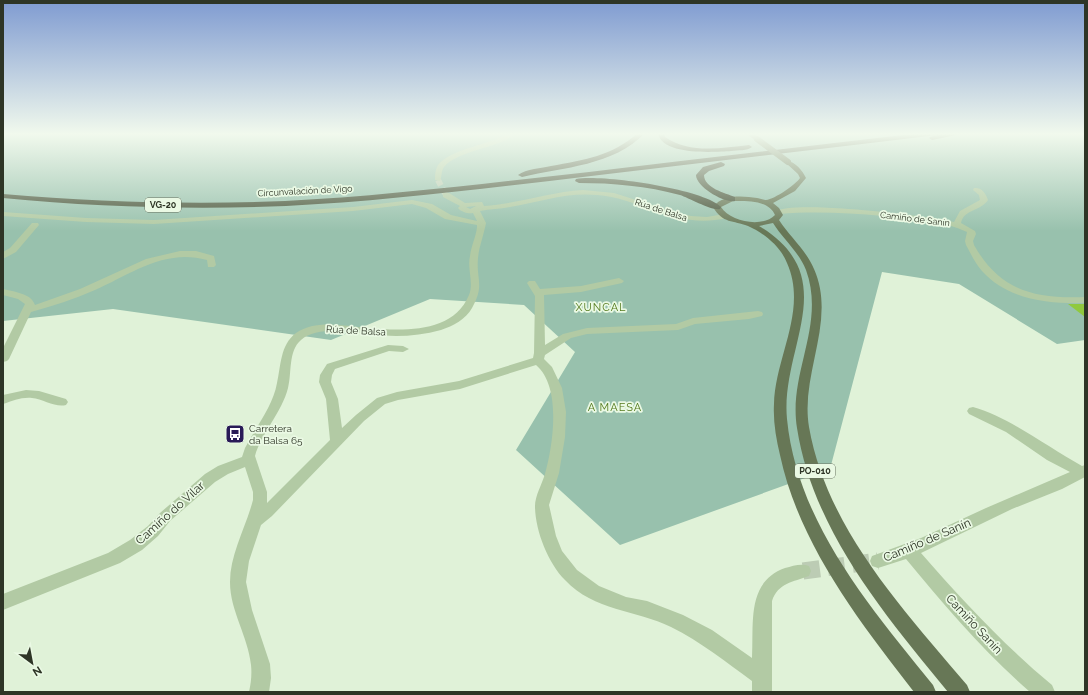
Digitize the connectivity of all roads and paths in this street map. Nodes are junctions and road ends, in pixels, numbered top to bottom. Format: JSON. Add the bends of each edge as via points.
{"nodes":[{"id":1,"x":443,"y":165,"type":"edge"},
{"id":2,"x":569,"y":165,"type":"edge"},
{"id":3,"x":607,"y":165,"type":"edge"},
{"id":4,"x":657,"y":165,"type":"edge"},
{"id":5,"x":717,"y":165,"type":"edge"},
{"id":6,"x":792,"y":165,"type":"edge"},
{"id":7,"x":522,"y":175,"type":"junction"},
{"id":8,"x":438,"y":180,"type":"dead end"},
{"id":9,"x":18,"y":189,"type":"dead end"},
{"id":10,"x":977,"y":190,"type":"dead end"},
{"id":11,"x":446,"y":195,"type":"tunnel mouth"},
{"id":12,"x":3,"y":196,"type":"edge"},
{"id":13,"x":391,"y":196,"type":"junction"},
{"id":14,"x":732,"y":199,"type":"junction"},
{"id":15,"x":766,"y":203,"type":"junction"},
{"id":16,"x":717,"y":207,"type":"junction"},
{"id":17,"x":480,"y":214,"type":"junction"},
{"id":18,"x":5,"y":215,"type":"edge"},
{"id":19,"x":724,"y":216,"type":"junction"},
{"id":20,"x":777,"y":216,"type":"junction"},
{"id":21,"x":749,"y":223,"type":"junction"},
{"id":22,"x":957,"y":224,"type":"junction"},
{"id":23,"x":35,"y":225,"type":"dead end"},
{"id":24,"x":3,"y":256,"type":"edge"},
{"id":25,"x":211,"y":265,"type":"dead end"},
{"id":26,"x":619,"y":281,"type":"dead end"},
{"id":27,"x":532,"y":283,"type":"dead end"},
{"id":28,"x":3,"y":292,"type":"edge"},
{"id":29,"x":539,"y":292,"type":"junction"},
{"id":30,"x":1085,"y":300,"type":"edge"},
{"id":31,"x":28,"y":310,"type":"junction"},
{"id":32,"x":758,"y":314,"type":"dead end"},
{"id":33,"x":403,"y":350,"type":"dead end"},
{"id":34,"x":539,"y":356,"type":"junction"},
{"id":35,"x":3,"y":359,"type":"edge"},
{"id":36,"x":3,"y":400,"type":"edge"},
{"id":37,"x":62,"y":402,"type":"dead end"},
{"id":38,"x":973,"y":411,"type":"dead end"},
{"id":39,"x":337,"y":442,"type":"junction"},
{"id":40,"x":248,"y":460,"type":"junction"},
{"id":41,"x":1083,"y":471,"type":"edge"},
{"id":42,"x":254,"y":521,"type":"junction"},
{"id":43,"x":909,"y":550,"type":"junction"},
{"id":44,"x":878,"y":561,"type":"tunnel mouth"},
{"id":45,"x":803,"y":571,"type":"tunnel mouth"},
{"id":46,"x":3,"y":602,"type":"edge"},
{"id":47,"x":761,"y":684,"type":"edge"},
{"id":48,"x":259,"y":692,"type":"edge"},
{"id":49,"x":926,"y":692,"type":"edge"},
{"id":50,"x":960,"y":692,"type":"edge"},
{"id":51,"x":1045,"y":692,"type":"edge"}],
"edges":[{"from":1,"to":8,"type":"street","via":[[438,171]]},
{"from":2,"to":7,"type":"highway"},
{"from":3,"to":7,"type":"highway","name":"Circunvalación de Vigo","number":"VG-20"},
{"from":4,"to":13,"type":"highway","name":"Circunvalación de Vigo","number":"VG-20"},
{"from":5,"to":14,"type":"highway","via":[[700,175],[701,183]]},
{"from":6,"to":15,"type":"main road","bridge":true,"via":[[801,173],[802,182]]},
{"from":7,"to":9,"type":"highway","name":"Circunvalación de Vigo","number":"VG-20","via":[[384,190],[252,198],[149,198]]},
{"from":10,"to":22,"type":"street","via":[[984,200],[960,215]]},
{"from":11,"to":17,"type":"street","via":[[464,206],[480,206]]},
{"from":12,"to":13,"type":"highway","name":"Circunvalación de Vigo","number":"VG-20","via":[[173,205],[324,201]]},
{"from":13,"to":16,"type":"highway","via":[[428,195],[561,182],[604,182],[664,189]]},
{"from":14,"to":15,"type":"main road"},
{"from":14,"to":16,"type":"main road"},
{"from":15,"to":20,"type":"main road"},
{"from":16,"to":19,"type":"main road"},
{"from":17,"to":18,"type":"street","via":[[473,223],[448,217],[429,206],[412,202],[327,211],[154,222]]},
{"from":17,"to":19,"type":"street","name":"Rúa de Balsa","via":[[568,193],[597,192],[628,199],[683,218],[703,220]]},
{"from":17,"to":40,"type":"street","name":"Rúa de Balsa","via":[[474,258],[475,293],[464,312],[450,322],[432,329],[387,332],[324,328],[305,332],[290,346],[280,393],[249,452]]},
{"from":19,"to":21,"type":"main road"},
{"from":20,"to":21,"type":"main road","via":[[764,223]]},
{"from":20,"to":22,"type":"street","name":"Camiño de Sanín","via":[[807,210],[906,216]]},
{"from":20,"to":50,"type":"main road","number":"PO-010","via":[[809,268],[816,293],[818,306],[802,402],[807,447],[821,489],[841,531],[865,571],[904,624]]},
{"from":21,"to":49,"type":"main road","number":"PO-010","via":[[780,244],[794,269],[798,283],[799,313],[784,372],[780,401],[783,440],[792,476],[808,517],[837,571],[880,634]]},
{"from":22,"to":30,"type":"street","name":"Camiño de Sanín","via":[[971,231],[970,245],[986,270],[1006,285],[1046,299]]},
{"from":23,"to":24,"type":"street","via":[[13,250]]},
{"from":25,"to":31,"type":"street","via":[[211,258],[193,252],[164,256],[70,296]]},
{"from":26,"to":29,"type":"street","via":[[581,289]]},
{"from":27,"to":29,"type":"street"},
{"from":28,"to":31,"type":"street","via":[[29,301]]},
{"from":29,"to":34,"type":"street"},
{"from":31,"to":35,"type":"street"},
{"from":32,"to":34,"type":"street","via":[[693,321],[678,327],[587,331],[567,336]]},
{"from":33,"to":39,"type":"street","via":[[388,348],[331,367],[326,382],[332,399]]},
{"from":34,"to":39,"type":"street","via":[[516,368],[460,385],[381,401]]},
{"from":34,"to":47,"type":"street","via":[[556,388],[560,412],[552,473],[542,505],[548,536],[556,555],[571,575],[593,592],[626,605],[647,608],[706,636]]},
{"from":36,"to":37,"type":"street","via":[[32,393]]},
{"from":38,"to":41,"type":"street","via":[[1011,429],[1052,456]]},
{"from":39,"to":42,"type":"street","via":[[267,512]]},
{"from":40,"to":42,"type":"street","via":[[260,492]]},
{"from":40,"to":46,"type":"street","name":"Camiño do Vilar","via":[[210,478],[165,517],[153,531],[114,558]]},
{"from":41,"to":43,"type":"street","name":"Camiño de Sanín","via":[[1063,483],[1007,505]]},
{"from":42,"to":48,"type":"street","via":[[240,564],[238,583],[246,624],[260,658],[262,673]]},
{"from":43,"to":44,"type":"street","name":"Camiño de Sanín"},
{"from":43,"to":51,"type":"street","name":"Camiño Sanín","via":[[962,612],[1017,669]]},
{"from":45,"to":47,"type":"street","via":[[784,576],[766,589],[763,601]]}]}
